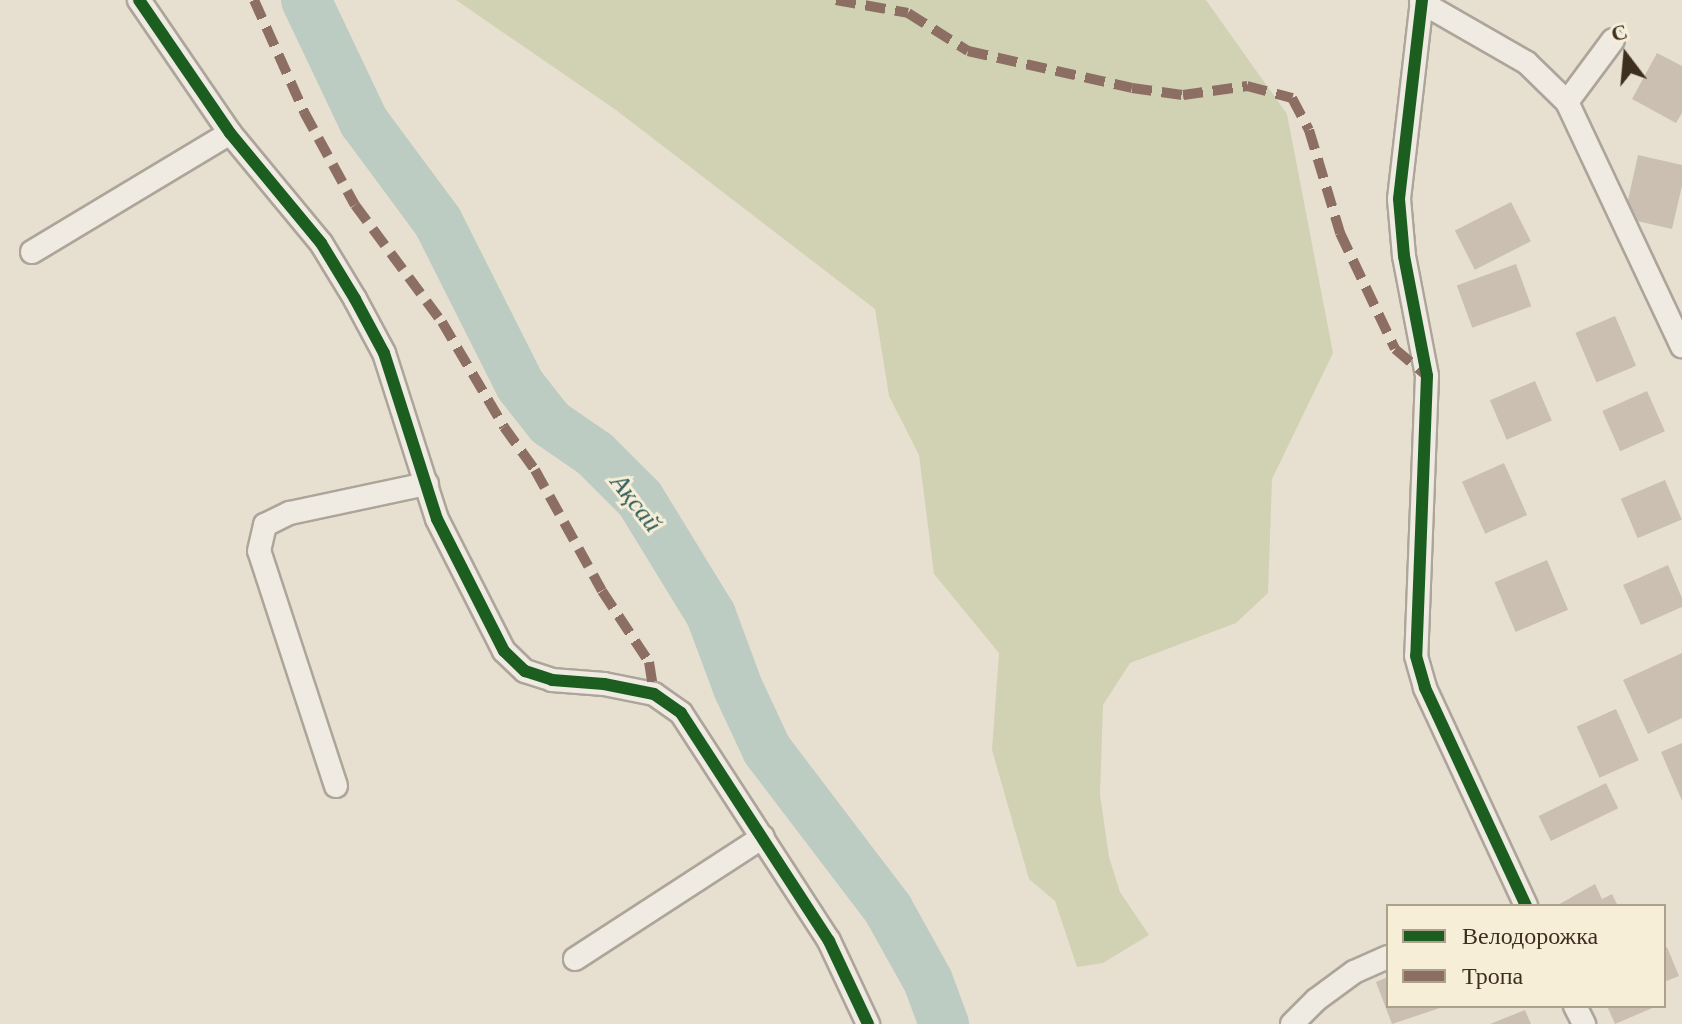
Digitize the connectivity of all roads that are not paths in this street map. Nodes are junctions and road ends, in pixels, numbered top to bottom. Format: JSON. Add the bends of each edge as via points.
{"nodes":[{"id":1,"x":139,"y":0,"type":"edge"},
{"id":2,"x":1422,"y":1,"type":"edge"},
{"id":3,"x":1613,"y":40,"type":"dead end"},
{"id":4,"x":1567,"y":102,"type":"junction"},
{"id":5,"x":230,"y":133,"type":"junction"},
{"id":6,"x":32,"y":252,"type":"dead end"},
{"id":7,"x":1682,"y":346,"type":"edge"},
{"id":8,"x":427,"y":484,"type":"junction"},
{"id":9,"x":336,"y":786,"type":"dead end"},
{"id":10,"x":763,"y":837,"type":"junction"},
{"id":11,"x":1520,"y":904,"type":"edge"},
{"id":12,"x":1386,"y":958,"type":"edge"},
{"id":13,"x":575,"y":959,"type":"dead end"},
{"id":14,"x":868,"y":1024,"type":"edge"},
{"id":15,"x":1292,"y":1024,"type":"edge"}],
"edges":[{"from":1,"to":5,"type":"street"},
{"from":2,"to":4,"type":"street","via":[[1527,63]]},
{"from":2,"to":11,"type":"street","via":[[1399,199],[1427,376],[1416,656],[1425,688]]},
{"from":3,"to":4,"type":"street"},
{"from":4,"to":7,"type":"street"},
{"from":5,"to":6,"type":"street"},
{"from":5,"to":8,"type":"street","via":[[321,243],[355,299],[384,353]]},
{"from":8,"to":9,"type":"street","via":[[290,513],[265,525],[259,551]]},
{"from":8,"to":10,"type":"street","via":[[437,519],[504,651],[525,671],[552,680],[654,694],[681,713]]},
{"from":10,"to":13,"type":"street"},
{"from":10,"to":14,"type":"street","via":[[829,941]]},
{"from":12,"to":15,"type":"street","via":[[1354,972]]}]}
